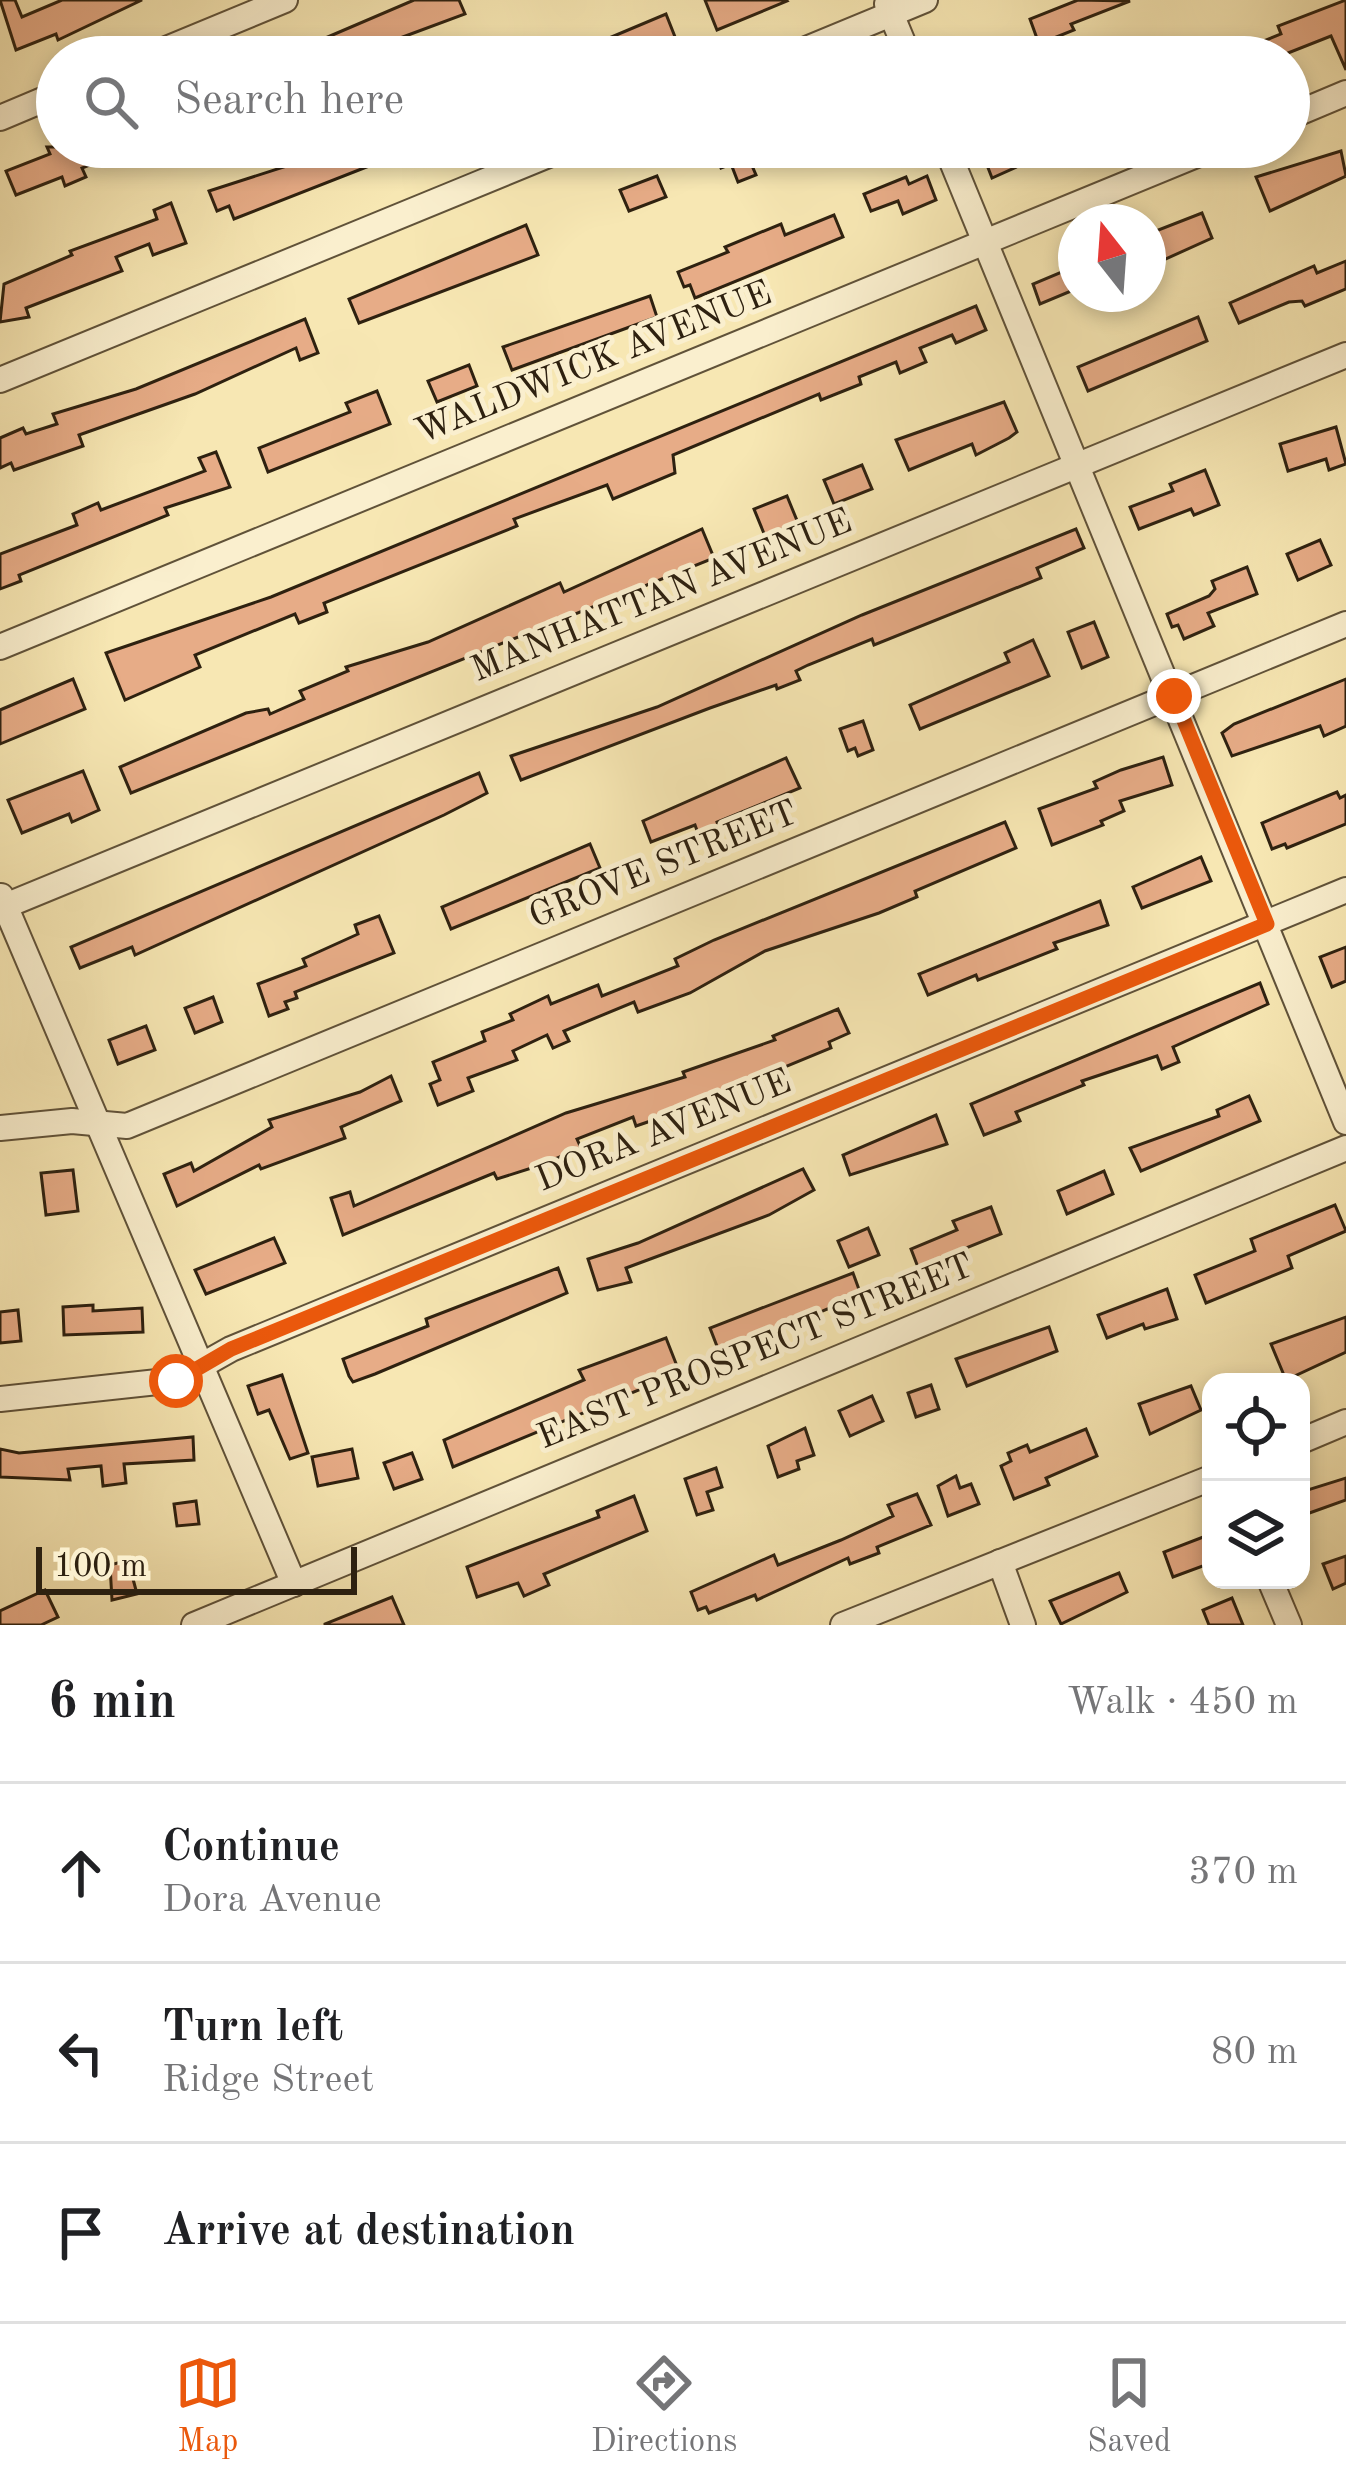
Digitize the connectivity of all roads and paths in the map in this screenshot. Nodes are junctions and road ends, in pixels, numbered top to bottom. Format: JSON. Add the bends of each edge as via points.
{"nodes":[{"id":1,"x":285,"y":0,"type":"edge"},
{"id":2,"x":925,"y":0,"type":"edge"},
{"id":3,"x":888,"y":7,"type":"edge"},
{"id":4,"x":198,"y":36,"type":"edge"},
{"id":5,"x":829,"y":36,"type":"edge"},
{"id":6,"x":900,"y":36,"type":"edge"},
{"id":7,"x":1346,"y":93,"type":"edge"},
{"id":8,"x":36,"y":103,"type":"edge"},
{"id":9,"x":1310,"y":108,"type":"edge"},
{"id":10,"x":0,"y":118,"type":"edge"},
{"id":11,"x":517,"y":168,"type":"edge"},
{"id":12,"x":955,"y":168,"type":"edge"},
{"id":13,"x":1165,"y":168,"type":"edge"},
{"id":14,"x":985,"y":242,"type":"junction"},
{"id":15,"x":1346,"y":355,"type":"edge"},
{"id":16,"x":0,"y":380,"type":"edge"},
{"id":17,"x":1077,"y":466,"type":"junction"},
{"id":18,"x":1346,"y":624,"type":"edge"},
{"id":19,"x":0,"y":647,"type":"edge"},
{"id":20,"x":1174,"y":696,"type":"junction"},
{"id":21,"x":1346,"y":890,"type":"edge"},
{"id":22,"x":3,"y":899,"type":"edge"},
{"id":23,"x":1267,"y":924,"type":"junction"},
{"id":24,"x":1346,"y":1122,"type":"edge"},
{"id":25,"x":97,"y":1124,"type":"junction"},
{"id":26,"x":0,"y":1128,"type":"edge"},
{"id":27,"x":1346,"y":1148,"type":"edge"},
{"id":28,"x":201,"y":1368,"type":"junction"},
{"id":29,"x":0,"y":1399,"type":"edge"},
{"id":30,"x":1346,"y":1422,"type":"edge"},
{"id":31,"x":1310,"y":1437,"type":"edge"},
{"id":32,"x":1203,"y":1481,"type":"edge"},
{"id":33,"x":1000,"y":1562,"type":"junction"},
{"id":34,"x":294,"y":1584,"type":"junction"},
{"id":35,"x":1274,"y":1589,"type":"edge"},
{"id":36,"x":194,"y":1625,"type":"edge"},
{"id":37,"x":843,"y":1625,"type":"edge"},
{"id":38,"x":1023,"y":1625,"type":"edge"},
{"id":39,"x":1288,"y":1625,"type":"edge"}],
"edges":[{"from":1,"to":4,"type":"street"},
{"from":2,"to":3,"type":"street"},
{"from":3,"to":5,"type":"street"},
{"from":3,"to":6,"type":"street"},
{"from":7,"to":9,"type":"street"},
{"from":8,"to":10,"type":"street"},
{"from":11,"to":16,"type":"street"},
{"from":12,"to":14,"type":"street"},
{"from":13,"to":14,"type":"street","name":"WALDWICK AVENUE"},
{"from":14,"to":17,"type":"street"},
{"from":14,"to":19,"type":"street","name":"WALDWICK AVENUE"},
{"from":15,"to":17,"type":"street","name":"MANHATTAN AVENUE"},
{"from":17,"to":20,"type":"street"},
{"from":17,"to":22,"type":"street","name":"MANHATTAN AVENUE"},
{"from":18,"to":20,"type":"street","name":"GROVE STREET"},
{"from":20,"to":23,"type":"street"},
{"from":20,"to":25,"type":"street","name":"GROVE STREET","via":[[127,1126]]},
{"from":21,"to":23,"type":"street","name":"DORA AVENUE"},
{"from":22,"to":25,"type":"street"},
{"from":23,"to":24,"type":"street"},
{"from":23,"to":28,"type":"street","name":"DORA AVENUE","via":[[231,1349]]},
{"from":25,"to":26,"type":"street","name":"GROVE STREET"},
{"from":25,"to":28,"type":"street"},
{"from":27,"to":34,"type":"street","name":"EAST PROSPECT STREET"},
{"from":28,"to":29,"type":"street","name":"DORA AVENUE","via":[[176,1381]]},
{"from":28,"to":34,"type":"street"},
{"from":30,"to":31,"type":"street"},
{"from":32,"to":33,"type":"street"},
{"from":33,"to":37,"type":"street"},
{"from":33,"to":38,"type":"street"},
{"from":34,"to":36,"type":"street","name":"EAST PROSPECT STREET"},
{"from":35,"to":39,"type":"street"}]}
